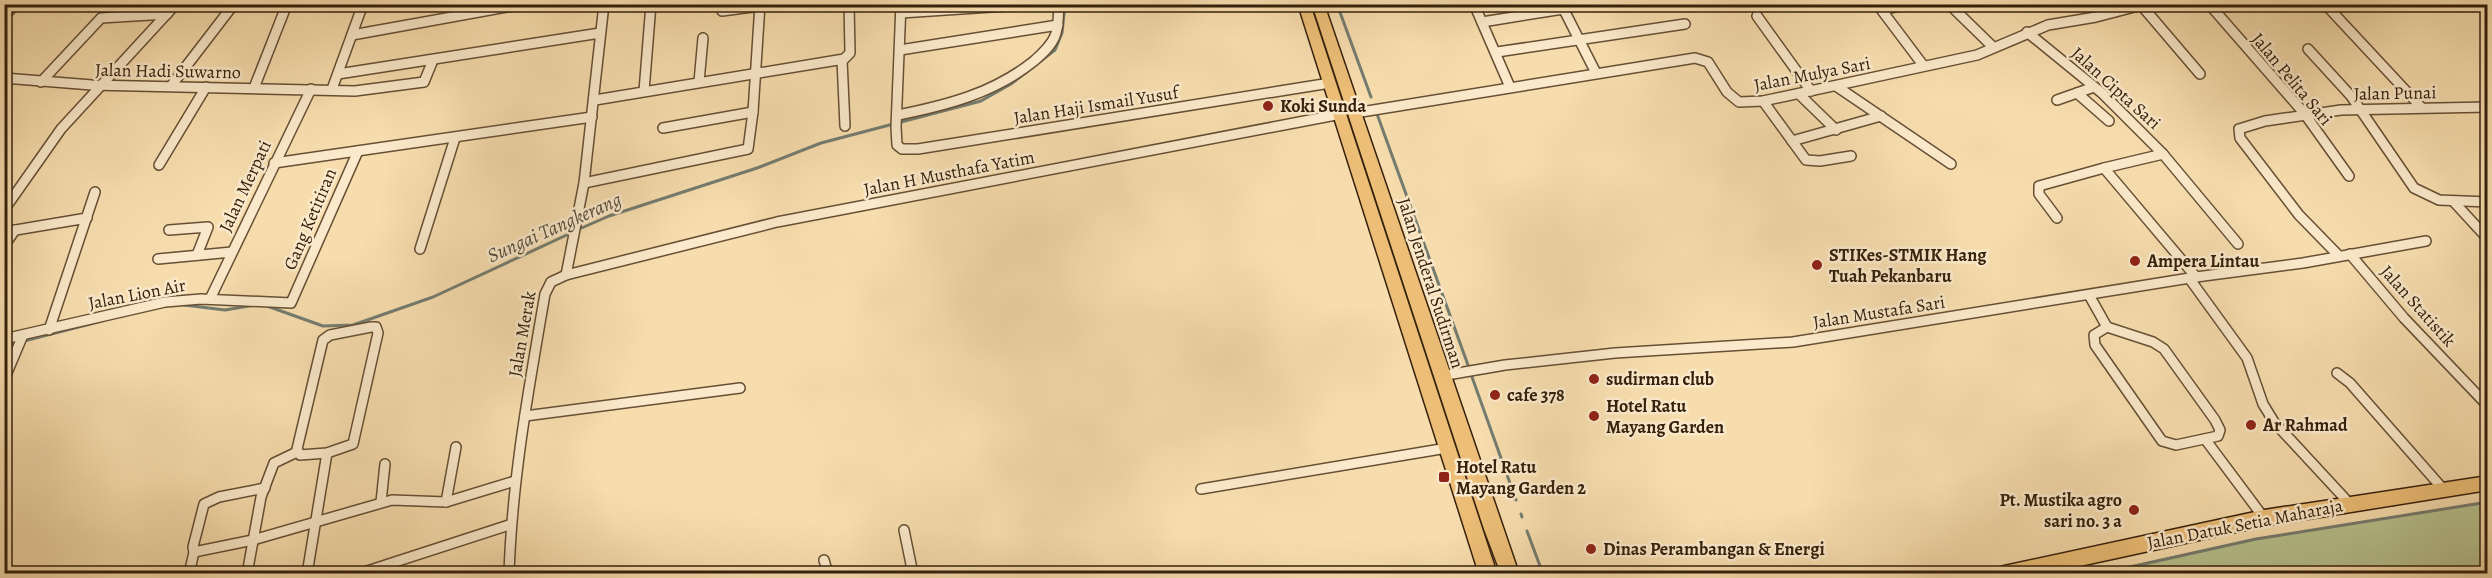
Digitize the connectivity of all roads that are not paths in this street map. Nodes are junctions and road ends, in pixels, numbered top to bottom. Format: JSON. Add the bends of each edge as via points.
{"nodes":[{"id":1,"x":176,"y":4,"type":"edge"},
{"id":2,"x":234,"y":4,"type":"edge"},
{"id":3,"x":287,"y":4,"type":"edge"},
{"id":4,"x":363,"y":4,"type":"edge"},
{"id":5,"x":524,"y":4,"type":"edge"},
{"id":6,"x":604,"y":4,"type":"edge"},
{"id":7,"x":651,"y":4,"type":"edge"},
{"id":8,"x":849,"y":4,"type":"edge"},
{"id":9,"x":1038,"y":4,"type":"edge"},
{"id":10,"x":1059,"y":4,"type":"edge"},
{"id":11,"x":1304,"y":4,"type":"edge"},
{"id":12,"x":1318,"y":4,"type":"edge"},
{"id":13,"x":1474,"y":4,"type":"edge"},
{"id":14,"x":1910,"y":4,"type":"edge"},
{"id":15,"x":1949,"y":4,"type":"edge"},
{"id":16,"x":2209,"y":4,"type":"edge"},
{"id":17,"x":2325,"y":4,"type":"edge"},
{"id":18,"x":760,"y":5,"type":"edge"},
{"id":19,"x":2144,"y":5,"type":"edge"},
{"id":20,"x":1562,"y":7,"type":"edge"},
{"id":21,"x":1880,"y":7,"type":"edge"},
{"id":22,"x":902,"y":9,"type":"edge"},
{"id":23,"x":722,"y":11,"type":"dead end"},
{"id":24,"x":167,"y":14,"type":"junction"},
{"id":25,"x":1756,"y":16,"type":"dead end"},
{"id":26,"x":1482,"y":22,"type":"junction"},
{"id":27,"x":1685,"y":24,"type":"dead end"},
{"id":28,"x":1058,"y":25,"type":"junction"},
{"id":29,"x":2027,"y":32,"type":"junction"},
{"id":30,"x":600,"y":33,"type":"junction"},
{"id":31,"x":352,"y":35,"type":"junction"},
{"id":32,"x":702,"y":38,"type":"dead end"},
{"id":33,"x":1580,"y":40,"type":"junction"},
{"id":34,"x":1994,"y":47,"type":"junction"},
{"id":35,"x":900,"y":50,"type":"junction"},
{"id":36,"x":2308,"y":50,"type":"dead end"},
{"id":37,"x":1497,"y":52,"type":"junction"},
{"id":38,"x":433,"y":60,"type":"junction"},
{"id":39,"x":842,"y":60,"type":"junction"},
{"id":40,"x":1923,"y":65,"type":"junction"},
{"id":41,"x":756,"y":72,"type":"junction"},
{"id":42,"x":1596,"y":73,"type":"junction"},
{"id":43,"x":338,"y":74,"type":"junction"},
{"id":44,"x":2200,"y":74,"type":"dead end"},
{"id":45,"x":4,"y":78,"type":"edge"},
{"id":46,"x":41,"y":82,"type":"junction"},
{"id":47,"x":699,"y":82,"type":"junction"},
{"id":48,"x":1330,"y":83,"type":"junction"},
{"id":49,"x":100,"y":85,"type":"junction"},
{"id":50,"x":171,"y":86,"type":"junction"},
{"id":51,"x":1836,"y":86,"type":"junction"},
{"id":52,"x":206,"y":87,"type":"junction"},
{"id":53,"x":1510,"y":87,"type":"junction"},
{"id":54,"x":2094,"y":87,"type":"junction"},
{"id":55,"x":254,"y":88,"type":"junction"},
{"id":56,"x":311,"y":89,"type":"junction"},
{"id":57,"x":332,"y":89,"type":"junction"},
{"id":58,"x":1811,"y":91,"type":"junction"},
{"id":59,"x":644,"y":92,"type":"junction"},
{"id":60,"x":2077,"y":93,"type":"junction"},
{"id":61,"x":1799,"y":94,"type":"junction"},
{"id":62,"x":595,"y":100,"type":"junction"},
{"id":63,"x":2057,"y":100,"type":"dead end"},
{"id":64,"x":1763,"y":101,"type":"junction"},
{"id":65,"x":2421,"y":107,"type":"junction"},
{"id":66,"x":2487,"y":107,"type":"edge"},
{"id":67,"x":2359,"y":108,"type":"junction"},
{"id":68,"x":753,"y":112,"type":"junction"},
{"id":69,"x":1348,"y":113,"type":"junction"},
{"id":70,"x":2304,"y":113,"type":"junction"},
{"id":71,"x":898,"y":115,"type":"junction"},
{"id":72,"x":1881,"y":116,"type":"junction"},
{"id":73,"x":592,"y":117,"type":"junction"},
{"id":74,"x":2109,"y":121,"type":"dead end"},
{"id":75,"x":845,"y":126,"type":"dead end"},
{"id":76,"x":663,"y":128,"type":"dead end"},
{"id":77,"x":1836,"y":130,"type":"junction"},
{"id":78,"x":455,"y":138,"type":"junction"},
{"id":79,"x":1792,"y":141,"type":"junction"},
{"id":80,"x":358,"y":151,"type":"junction"},
{"id":81,"x":2163,"y":154,"type":"junction"},
{"id":82,"x":1851,"y":156,"type":"dead end"},
{"id":83,"x":274,"y":163,"type":"junction"},
{"id":84,"x":1951,"y":164,"type":"dead end"},
{"id":85,"x":159,"y":165,"type":"dead end"},
{"id":86,"x":2104,"y":168,"type":"junction"},
{"id":87,"x":2349,"y":176,"type":"dead end"},
{"id":88,"x":584,"y":183,"type":"junction"},
{"id":89,"x":95,"y":192,"type":"dead end"},
{"id":90,"x":1374,"y":198,"type":"junction"},
{"id":91,"x":2454,"y":202,"type":"junction"},
{"id":92,"x":2487,"y":202,"type":"edge"},
{"id":93,"x":4,"y":210,"type":"edge"},
{"id":94,"x":87,"y":218,"type":"junction"},
{"id":95,"x":2057,"y":218,"type":"dead end"},
{"id":96,"x":15,"y":230,"type":"junction"},
{"id":97,"x":169,"y":230,"type":"dead end"},
{"id":98,"x":4,"y":232,"type":"edge"},
{"id":99,"x":2487,"y":239,"type":"edge"},
{"id":100,"x":2426,"y":241,"type":"dead end"},
{"id":101,"x":2238,"y":244,"type":"dead end"},
{"id":102,"x":4,"y":246,"type":"edge"},
{"id":103,"x":420,"y":249,"type":"dead end"},
{"id":104,"x":232,"y":252,"type":"junction"},
{"id":105,"x":2350,"y":254,"type":"junction"},
{"id":106,"x":197,"y":255,"type":"junction"},
{"id":107,"x":2339,"y":256,"type":"junction"},
{"id":108,"x":158,"y":259,"type":"dead end"},
{"id":109,"x":566,"y":275,"type":"junction"},
{"id":110,"x":2192,"y":278,"type":"junction"},
{"id":111,"x":2089,"y":295,"type":"junction"},
{"id":112,"x":210,"y":299,"type":"junction"},
{"id":113,"x":293,"y":301,"type":"joint"},
{"id":114,"x":2107,"y":327,"type":"junction"},
{"id":115,"x":49,"y":330,"type":"junction"},
{"id":116,"x":4,"y":339,"type":"edge"},
{"id":117,"x":21,"y":341,"type":"junction"},
{"id":118,"x":2337,"y":373,"type":"dead end"},
{"id":119,"x":1441,"y":376,"type":"junction"},
{"id":120,"x":4,"y":380,"type":"edge"},
{"id":121,"x":740,"y":388,"type":"dead end"},
{"id":122,"x":2487,"y":406,"type":"edge"},
{"id":123,"x":525,"y":416,"type":"junction"},
{"id":124,"x":2205,"y":439,"type":"junction"},
{"id":125,"x":456,"y":447,"type":"dead end"},
{"id":126,"x":1447,"y":448,"type":"junction"},
{"id":127,"x":297,"y":452,"type":"junction"},
{"id":128,"x":327,"y":453,"type":"junction"},
{"id":129,"x":385,"y":464,"type":"dead end"},
{"id":130,"x":515,"y":481,"type":"junction"},
{"id":131,"x":2487,"y":483,"type":"edge"},
{"id":132,"x":265,"y":488,"type":"junction"},
{"id":133,"x":1201,"y":489,"type":"dead end"},
{"id":134,"x":2443,"y":489,"type":"junction"},
{"id":135,"x":381,"y":502,"type":"junction"},
{"id":136,"x":446,"y":502,"type":"junction"},
{"id":137,"x":2350,"y":504,"type":"junction"},
{"id":138,"x":2264,"y":518,"type":"junction"},
{"id":139,"x":315,"y":523,"type":"junction"},
{"id":140,"x":509,"y":525,"type":"junction"},
{"id":141,"x":904,"y":530,"type":"dead end"},
{"id":142,"x":254,"y":540,"type":"junction"},
{"id":143,"x":194,"y":552,"type":"junction"},
{"id":144,"x":824,"y":560,"type":"dead end"},
{"id":145,"x":189,"y":573,"type":"edge"},
{"id":146,"x":248,"y":573,"type":"edge"},
{"id":147,"x":307,"y":573,"type":"edge"},
{"id":148,"x":358,"y":573,"type":"edge"},
{"id":149,"x":509,"y":573,"type":"edge"},
{"id":150,"x":828,"y":573,"type":"edge"},
{"id":151,"x":913,"y":573,"type":"edge"},
{"id":152,"x":1029,"y":573,"type":"edge"},
{"id":153,"x":1046,"y":573,"type":"edge"},
{"id":154,"x":1488,"y":573,"type":"edge"},
{"id":155,"x":1510,"y":573,"type":"edge"},
{"id":156,"x":2015,"y":573,"type":"edge"}],
"edges":[{"from":1,"to":24,"type":"street"},
{"from":2,"to":50,"type":"street"},
{"from":3,"to":55,"type":"street"},
{"from":4,"to":31,"type":"street"},
{"from":5,"to":31,"type":"street"},
{"from":6,"to":30,"type":"street"},
{"from":7,"to":59,"type":"street"},
{"from":8,"to":39,"type":"street","via":[[850,52]]},
{"from":9,"to":22,"type":"street"},
{"from":10,"to":28,"type":"street"},
{"from":11,"to":48,"type":"main road","name":"Jalan Jenderal Sudirman"},
{"from":12,"to":69,"type":"main road","name":"Jalan Jenderal Sudirman"},
{"from":13,"to":26,"type":"street"},
{"from":14,"to":21,"type":"street"},
{"from":15,"to":34,"type":"street"},
{"from":16,"to":70,"type":"street","name":"Jalan Pelita Sari"},
{"from":17,"to":65,"type":"street"},
{"from":18,"to":23,"type":"street"},
{"from":18,"to":41,"type":"street"},
{"from":19,"to":29,"type":"street","name":"Jalan Mulya Sari"},
{"from":19,"to":44,"type":"street"},
{"from":20,"to":26,"type":"street"},
{"from":20,"to":33,"type":"street"},
{"from":21,"to":40,"type":"street"},
{"from":22,"to":35,"type":"street","name":"Jalan Haji Ismail Yusuf"},
{"from":24,"to":46,"type":"street","via":[[101,18]]},
{"from":24,"to":49,"type":"street"},
{"from":25,"to":58,"type":"street"},
{"from":26,"to":37,"type":"street"},
{"from":27,"to":33,"type":"street"},
{"from":28,"to":35,"type":"street"},
{"from":28,"to":71,"type":"street","via":[[1048,49],[1003,84],[959,102]]},
{"from":29,"to":34,"type":"street","name":"Jalan Mulya Sari"},
{"from":29,"to":54,"type":"street","name":"Jalan Cipta Sari"},
{"from":30,"to":38,"type":"street"},
{"from":30,"to":62,"type":"street"},
{"from":31,"to":43,"type":"street"},
{"from":32,"to":47,"type":"street"},
{"from":33,"to":37,"type":"street"},
{"from":33,"to":42,"type":"street"},
{"from":34,"to":40,"type":"street","name":"Jalan Mulya Sari","via":[[1977,55]]},
{"from":35,"to":71,"type":"street","name":"Jalan Haji Ismail Yusuf"},
{"from":36,"to":67,"type":"street"},
{"from":37,"to":53,"type":"street"},
{"from":38,"to":43,"type":"street"},
{"from":38,"to":57,"type":"street","name":"Jalan Hadi Suwarno","via":[[422,83],[355,91]]},
{"from":39,"to":41,"type":"street"},
{"from":39,"to":75,"type":"street"},
{"from":40,"to":51,"type":"street","name":"Jalan Mulya Sari"},
{"from":41,"to":47,"type":"street"},
{"from":41,"to":68,"type":"street"},
{"from":42,"to":53,"type":"street","name":"Jalan Mulya Sari"},
{"from":42,"to":64,"type":"street","name":"Jalan Mulya Sari","via":[[1699,58],[1708,62],[1727,92],[1739,102]]},
{"from":43,"to":57,"type":"street"},
{"from":45,"to":46,"type":"street","name":"Jalan Hadi Suwarno"},
{"from":46,"to":49,"type":"street","name":"Jalan Hadi Suwarno"},
{"from":47,"to":59,"type":"street"},
{"from":48,"to":69,"type":"main road","name":"Jalan Jenderal Sudirman"},
{"from":48,"to":71,"type":"street","name":"Jalan Haji Ismail Yusuf","via":[[910,150],[899,147]]},
{"from":49,"to":50,"type":"street","name":"Jalan Hadi Suwarno"},
{"from":49,"to":93,"type":"street","via":[[54,138]]},
{"from":50,"to":52,"type":"street","name":"Jalan Hadi Suwarno"},
{"from":51,"to":58,"type":"street","name":"Jalan Mulya Sari"},
{"from":51,"to":72,"type":"street"},
{"from":52,"to":55,"type":"street","name":"Jalan Hadi Suwarno"},
{"from":52,"to":85,"type":"street"},
{"from":53,"to":69,"type":"street","name":"Jalan Mulya Sari"},
{"from":54,"to":60,"type":"street"},
{"from":54,"to":81,"type":"street","name":"Jalan Cipta Sari"},
{"from":55,"to":56,"type":"street","name":"Jalan Hadi Suwarno"},
{"from":56,"to":57,"type":"street","name":"Jalan Hadi Suwarno"},
{"from":56,"to":83,"type":"street","name":"Jalan Merpati"},
{"from":58,"to":61,"type":"street","name":"Jalan Mulya Sari"},
{"from":59,"to":62,"type":"street"},
{"from":60,"to":63,"type":"street"},
{"from":60,"to":74,"type":"street"},
{"from":61,"to":64,"type":"street","name":"Jalan Mulya Sari"},
{"from":61,"to":77,"type":"street"},
{"from":62,"to":73,"type":"street"},
{"from":64,"to":79,"type":"street"},
{"from":65,"to":66,"type":"street","name":"Jalan Punai"},
{"from":65,"to":67,"type":"street","name":"Jalan Punai"},
{"from":67,"to":70,"type":"street","name":"Jalan Punai"},
{"from":67,"to":91,"type":"street","via":[[2414,188],[2423,196]]},
{"from":68,"to":76,"type":"street"},
{"from":68,"to":88,"type":"street","via":[[746,151]]},
{"from":69,"to":90,"type":"main road","name":"Jalan Jenderal Sudirman"},
{"from":69,"to":109,"type":"street","name":"Jalan H Musthafa Yatim","via":[[777,222]]},
{"from":70,"to":87,"type":"street","name":"Jalan Pelita Sari"},
{"from":70,"to":107,"type":"street","name":"Jalan Punai","via":[[2241,128],[2238,133],[2284,196]]},
{"from":72,"to":77,"type":"street"},
{"from":72,"to":84,"type":"street"},
{"from":73,"to":78,"type":"street"},
{"from":73,"to":88,"type":"street"},
{"from":77,"to":79,"type":"street"},
{"from":78,"to":80,"type":"street"},
{"from":78,"to":103,"type":"street"},
{"from":79,"to":82,"type":"street","via":[[1811,162]]},
{"from":80,"to":83,"type":"street"},
{"from":80,"to":113,"type":"street","name":"Gang Ketitiran"},
{"from":81,"to":86,"type":"street","name":"Jalan Cipta Sari"},
{"from":81,"to":101,"type":"street"},
{"from":83,"to":104,"type":"street","name":"Jalan Merpati"},
{"from":86,"to":95,"type":"street","name":"Jalan Cipta Sari","via":[[2039,186],[2039,194]]},
{"from":86,"to":110,"type":"street"},
{"from":88,"to":109,"type":"street"},
{"from":89,"to":94,"type":"street"},
{"from":90,"to":119,"type":"main road","name":"Jalan Jenderal Sudirman"},
{"from":90,"to":126,"type":"main road","name":"Jalan Jenderal Sudirman"},
{"from":91,"to":92,"type":"street"},
{"from":91,"to":99,"type":"street"},
{"from":94,"to":96,"type":"street"},
{"from":94,"to":115,"type":"street"},
{"from":96,"to":98,"type":"street"},
{"from":96,"to":102,"type":"street"},
{"from":97,"to":106,"type":"street","via":[[208,227]]},
{"from":100,"to":105,"type":"street","name":"Jalan Mustafa Sari"},
{"from":104,"to":106,"type":"street"},
{"from":104,"to":112,"type":"street","name":"Jalan Merpati"},
{"from":105,"to":107,"type":"street","name":"Jalan Mustafa Sari"},
{"from":105,"to":122,"type":"street","name":"Jalan Statistik"},
{"from":106,"to":108,"type":"street"},
{"from":107,"to":110,"type":"street","name":"Jalan Mustafa Sari"},
{"from":109,"to":123,"type":"street","name":"Jalan Merak","via":[[551,282],[544,294]]},
{"from":110,"to":111,"type":"street","name":"Jalan Mustafa Sari"},
{"from":110,"to":137,"type":"street","via":[[2247,358],[2267,411]]},
{"from":111,"to":114,"type":"street"},
{"from":111,"to":119,"type":"street","name":"Jalan Mustafa Sari","via":[[1793,342],[1615,353]]},
{"from":112,"to":113,"type":"street","name":"Jalan Lion Air","via":[[287,304]]},
{"from":112,"to":115,"type":"street","name":"Jalan Lion Air","via":[[165,302]]},
{"from":114,"to":124,"type":"street","via":[[2153,342],[2169,354],[2219,426],[2218,436]]},
{"from":114,"to":124,"type":"street","via":[[2094,335],[2095,345],[2160,438],[2176,445]]},
{"from":115,"to":117,"type":"street","name":"Jalan Lion Air"},
{"from":116,"to":117,"type":"street","name":"Jalan Lion Air"},
{"from":117,"to":120,"type":"street"},
{"from":118,"to":134,"type":"street"},
{"from":119,"to":155,"type":"main road","name":"Jalan Jenderal Sudirman"},
{"from":121,"to":123,"type":"street"},
{"from":123,"to":130,"type":"street","name":"Jalan Merak"},
{"from":124,"to":138,"type":"street"},
{"from":125,"to":136,"type":"street"},
{"from":126,"to":133,"type":"street"},
{"from":126,"to":154,"type":"main road","name":"Jalan Jenderal Sudirman"},
{"from":127,"to":128,"type":"street","via":[[304,456]]},
{"from":127,"to":128,"type":"street","via":[[323,340],[334,334],[376,327],[378,333],[354,442]]},
{"from":127,"to":132,"type":"street","via":[[274,463]]},
{"from":128,"to":139,"type":"street"},
{"from":129,"to":135,"type":"street"},
{"from":130,"to":136,"type":"street"},
{"from":130,"to":140,"type":"street","name":"Jalan Merak"},
{"from":131,"to":134,"type":"main road","name":"Jalan Datuk Setia Maharaja"},
{"from":132,"to":142,"type":"street"},
{"from":132,"to":143,"type":"street","via":[[204,504]]},
{"from":134,"to":137,"type":"main road","name":"Jalan Datuk Setia Maharaja"},
{"from":135,"to":136,"type":"street"},
{"from":135,"to":139,"type":"street"},
{"from":137,"to":138,"type":"main road","name":"Jalan Datuk Setia Maharaja"},
{"from":138,"to":156,"type":"main road","name":"Jalan Datuk Setia Maharaja"},
{"from":139,"to":142,"type":"street"},
{"from":139,"to":147,"type":"street"},
{"from":140,"to":148,"type":"street"},
{"from":140,"to":149,"type":"street","name":"Jalan Merak"},
{"from":141,"to":151,"type":"street"},
{"from":142,"to":143,"type":"street"},
{"from":142,"to":146,"type":"street"},
{"from":143,"to":145,"type":"street"},
{"from":144,"to":150,"type":"street"},
{"from":152,"to":153,"type":"street"}]}
